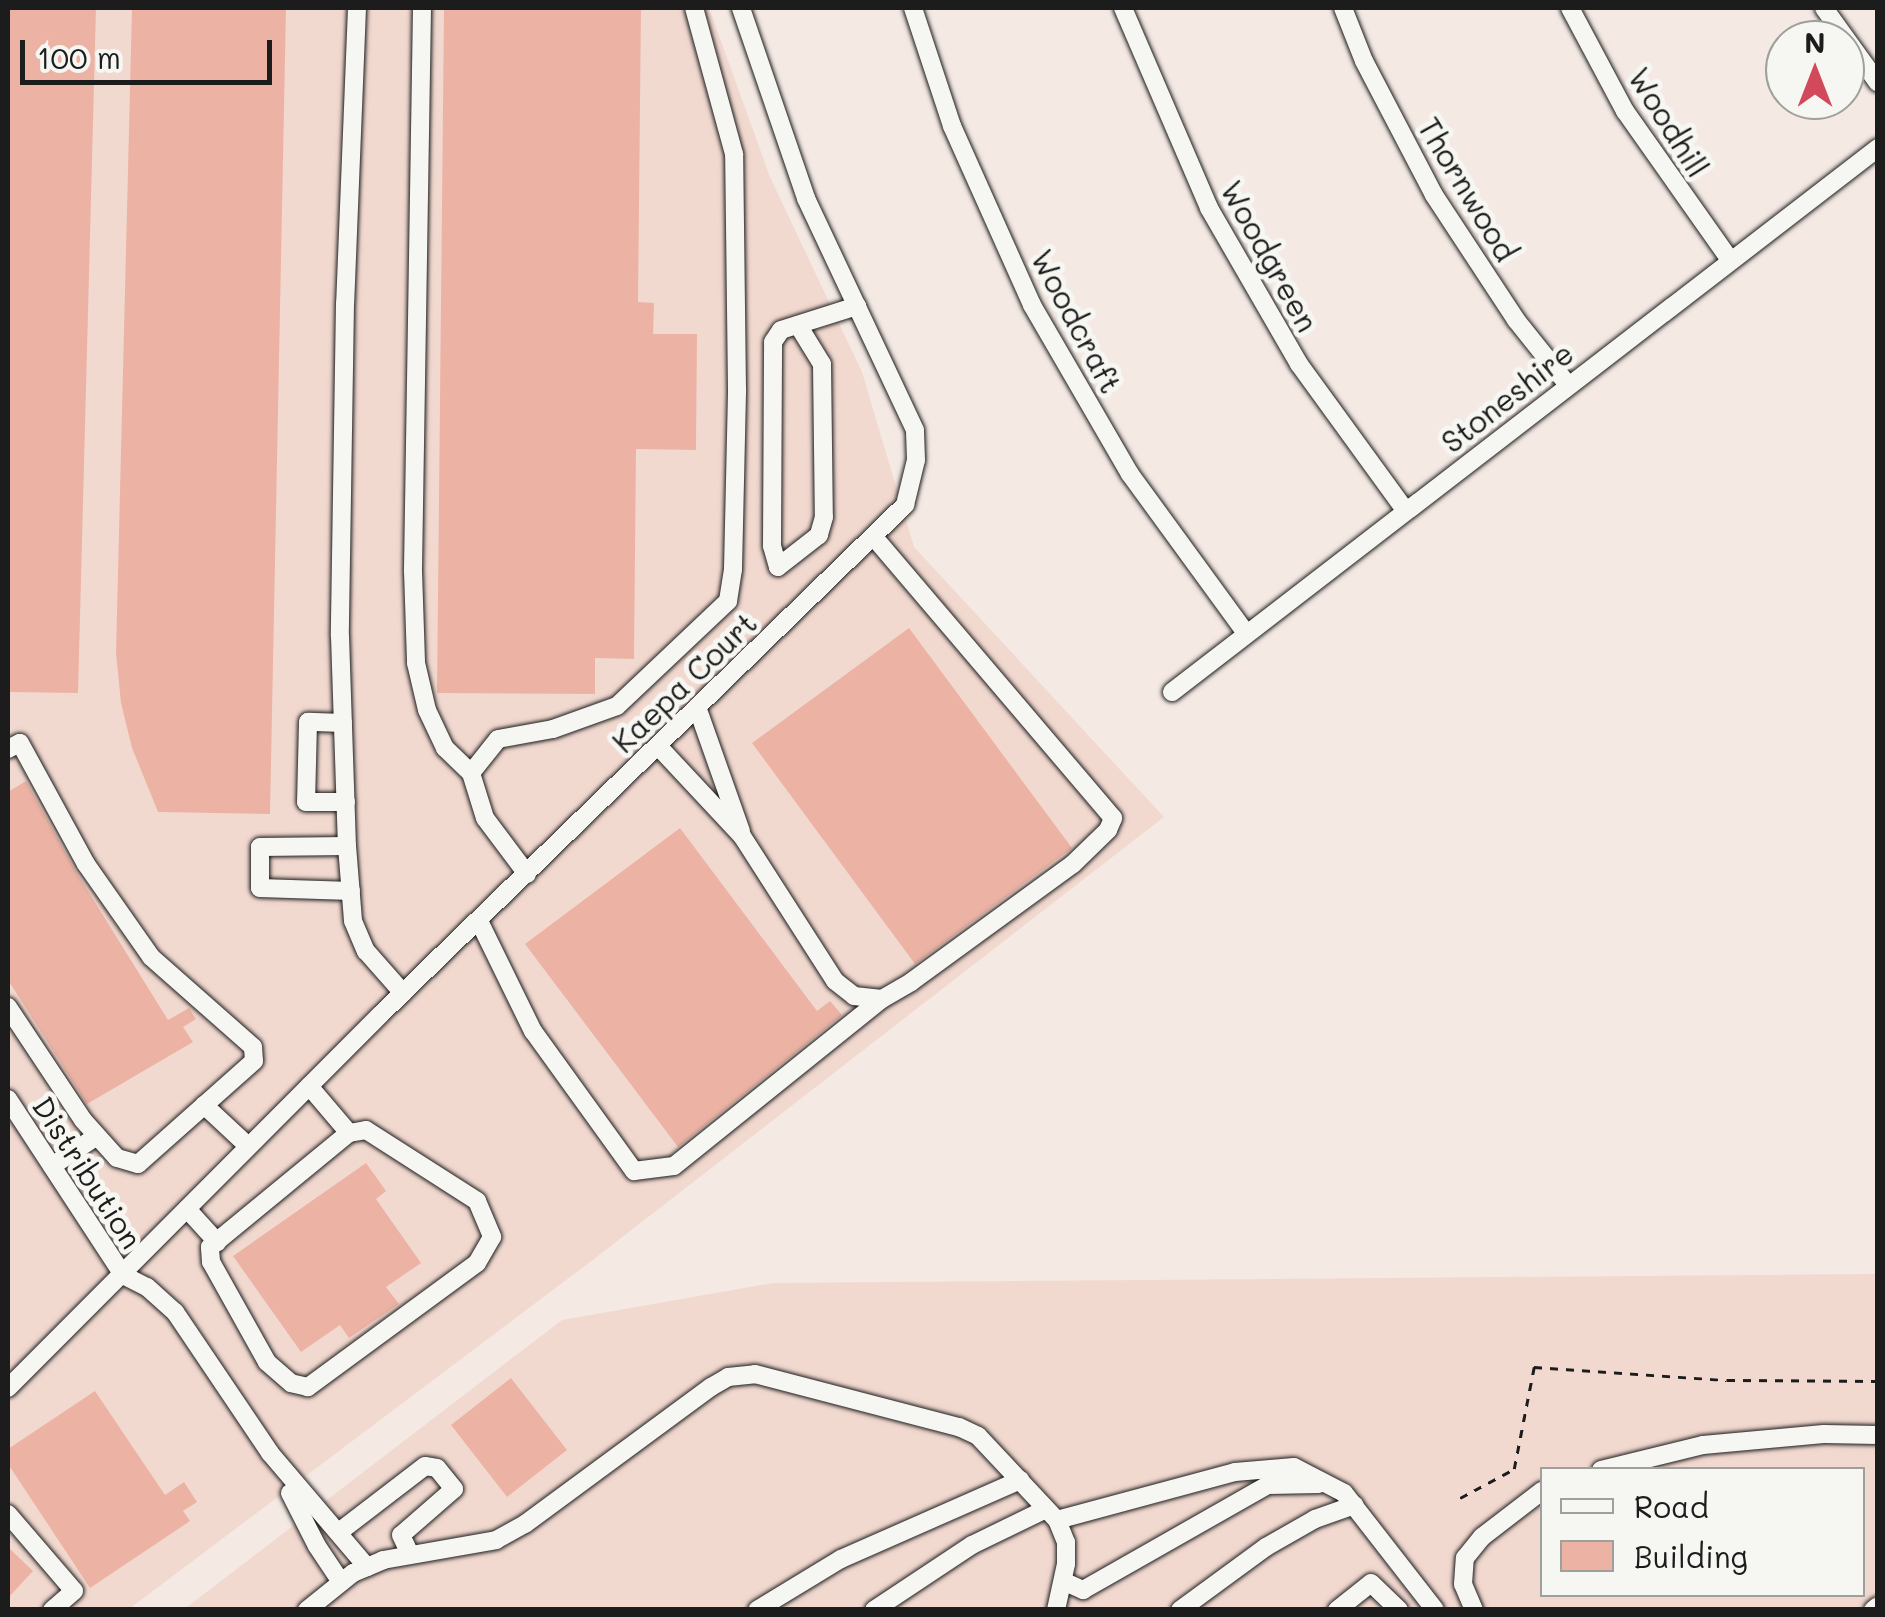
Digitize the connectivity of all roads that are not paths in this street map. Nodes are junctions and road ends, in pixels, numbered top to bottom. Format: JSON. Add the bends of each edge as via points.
{"nodes":[{"id":1,"x":357,"y":8,"type":"edge"},
{"id":2,"x":422,"y":8,"type":"edge"},
{"id":3,"x":694,"y":8,"type":"edge"},
{"id":4,"x":742,"y":8,"type":"edge"},
{"id":5,"x":913,"y":8,"type":"edge"},
{"id":6,"x":1123,"y":8,"type":"edge"},
{"id":7,"x":1343,"y":8,"type":"edge"},
{"id":8,"x":1570,"y":8,"type":"edge"},
{"id":9,"x":1824,"y":8,"type":"edge"},
{"id":10,"x":1878,"y":83,"type":"edge"},
{"id":11,"x":1878,"y":148,"type":"edge"},
{"id":12,"x":1730,"y":260,"type":"junction"},
{"id":13,"x":857,"y":306,"type":"junction"},
{"id":14,"x":798,"y":325,"type":"junction"},
{"id":15,"x":1568,"y":385,"type":"junction"},
{"id":16,"x":1405,"y":510,"type":"junction"},
{"id":17,"x":873,"y":536,"type":"junction"},
{"id":18,"x":1246,"y":633,"type":"junction"},
{"id":19,"x":1172,"y":692,"type":"dead end"},
{"id":20,"x":697,"y":708,"type":"junction"},
{"id":21,"x":343,"y":722,"type":"junction"},
{"id":22,"x":658,"y":746,"type":"junction"},
{"id":23,"x":8,"y":748,"type":"edge"},
{"id":24,"x":471,"y":772,"type":"junction"},
{"id":25,"x":346,"y":802,"type":"junction"},
{"id":26,"x":742,"y":836,"type":"junction"},
{"id":27,"x":348,"y":846,"type":"junction"},
{"id":28,"x":526,"y":874,"type":"junction"},
{"id":29,"x":350,"y":891,"type":"junction"},
{"id":30,"x":479,"y":921,"type":"junction"},
{"id":31,"x":404,"y":993,"type":"junction"},
{"id":32,"x":882,"y":999,"type":"junction"},
{"id":33,"x":8,"y":1007,"type":"edge"},
{"id":34,"x":309,"y":1086,"type":"junction"},
{"id":35,"x":8,"y":1099,"type":"edge"},
{"id":36,"x":204,"y":1106,"type":"junction"},
{"id":37,"x":349,"y":1133,"type":"junction"},
{"id":38,"x":97,"y":1136,"type":"junction"},
{"id":39,"x":248,"y":1146,"type":"junction"},
{"id":40,"x":52,"y":1166,"type":"junction"},
{"id":41,"x":187,"y":1209,"type":"junction"},
{"id":42,"x":217,"y":1242,"type":"junction"},
{"id":43,"x":123,"y":1274,"type":"junction"},
{"id":44,"x":8,"y":1388,"type":"edge"},
{"id":45,"x":1878,"y":1435,"type":"edge"},
{"id":46,"x":270,"y":1453,"type":"junction"},
{"id":47,"x":1612,"y":1467,"type":"edge"},
{"id":48,"x":1020,"y":1480,"type":"junction"},
{"id":49,"x":1334,"y":1486,"type":"junction"},
{"id":50,"x":1540,"y":1493,"type":"edge"},
{"id":51,"x":1355,"y":1505,"type":"junction"},
{"id":52,"x":8,"y":1514,"type":"edge"},
{"id":53,"x":1052,"y":1515,"type":"junction"},
{"id":54,"x":339,"y":1532,"type":"junction"},
{"id":55,"x":410,"y":1554,"type":"junction"},
{"id":56,"x":367,"y":1567,"type":"junction"},
{"id":57,"x":342,"y":1582,"type":"junction"},
{"id":58,"x":1064,"y":1582,"type":"junction"},
{"id":59,"x":52,"y":1610,"type":"edge"},
{"id":60,"x":306,"y":1610,"type":"edge"},
{"id":61,"x":757,"y":1610,"type":"edge"},
{"id":62,"x":874,"y":1610,"type":"edge"},
{"id":63,"x":1056,"y":1610,"type":"edge"},
{"id":64,"x":1180,"y":1610,"type":"edge"},
{"id":65,"x":1336,"y":1610,"type":"edge"},
{"id":66,"x":1399,"y":1610,"type":"edge"},
{"id":67,"x":1435,"y":1610,"type":"edge"},
{"id":68,"x":1474,"y":1610,"type":"edge"}],
"edges":[{"from":1,"to":21,"type":"street","via":[[345,303]]},
{"from":2,"to":24,"type":"street","via":[[416,663],[445,748]]},
{"from":3,"to":24,"type":"street","via":[[734,154],[737,388],[728,601],[617,706],[498,739]]},
{"from":4,"to":13,"type":"street","name":"Kaepa Court","via":[[806,198]]},
{"from":5,"to":18,"type":"street","name":"Woodcraft","via":[[952,126],[1032,304],[1130,474]]},
{"from":6,"to":16,"type":"street","name":"Woodgreen","via":[[1209,208],[1299,364]]},
{"from":7,"to":15,"type":"street","name":"Thornwood","via":[[1434,194],[1516,320]]},
{"from":8,"to":12,"type":"street","name":"Woodhill","via":[[1625,111]]},
{"from":9,"to":10,"type":"street"},
{"from":11,"to":12,"type":"street","name":"Stoneshire"},
{"from":12,"to":15,"type":"street","name":"Stoneshire"},
{"from":13,"to":14,"type":"street"},
{"from":13,"to":17,"type":"street","name":"Kaepa Court","via":[[916,430],[905,504]]},
{"from":14,"to":14,"type":"street","via":[[776,335],[771,354],[772,546],[778,567],[818,535],[824,517],[822,364]]},
{"from":15,"to":16,"type":"street","name":"Stoneshire"},
{"from":16,"to":18,"type":"street","name":"Stoneshire"},
{"from":17,"to":20,"type":"street","name":"Kaepa Court"},
{"from":17,"to":32,"type":"street","via":[[1113,818],[1073,864]]},
{"from":18,"to":19,"type":"street","name":"Stoneshire"},
{"from":20,"to":22,"type":"street","name":"Kaepa Court"},
{"from":20,"to":26,"type":"street"},
{"from":21,"to":25,"type":"street"},
{"from":21,"to":25,"type":"street","via":[[308,722],[306,802]]},
{"from":22,"to":26,"type":"street"},
{"from":22,"to":28,"type":"street","name":"Kaepa Court"},
{"from":23,"to":36,"type":"street","via":[[20,742],[86,864],[151,956],[252,1047],[254,1061]]},
{"from":24,"to":28,"type":"street","via":[[484,818]]},
{"from":25,"to":27,"type":"street"},
{"from":26,"to":32,"type":"street","via":[[834,981],[854,996]]},
{"from":27,"to":29,"type":"street"},
{"from":27,"to":29,"type":"street","via":[[260,847],[260,888]]},
{"from":28,"to":30,"type":"street","name":"Kaepa Court"},
{"from":29,"to":31,"type":"street","via":[[353,922],[366,951]]},
{"from":30,"to":31,"type":"street","name":"Kaepa Court"},
{"from":30,"to":32,"type":"street","via":[[533,1031],[634,1171],[674,1166]]},
{"from":31,"to":34,"type":"street","name":"Kaepa Court"},
{"from":33,"to":38,"type":"street"},
{"from":34,"to":37,"type":"street"},
{"from":34,"to":39,"type":"street","name":"Kaepa Court"},
{"from":35,"to":40,"type":"street","name":"Distribution"},
{"from":36,"to":38,"type":"street","via":[[138,1164],[117,1158]]},
{"from":36,"to":39,"type":"street"},
{"from":37,"to":42,"type":"street"},
{"from":37,"to":42,"type":"street","via":[[366,1130],[477,1201],[492,1238],[477,1263],[308,1387],[290,1383],[267,1362],[211,1262],[210,1247]]},
{"from":38,"to":40,"type":"street"},
{"from":39,"to":41,"type":"street","name":"Kaepa Court"},
{"from":40,"to":43,"type":"street","name":"Distribution"},
{"from":41,"to":42,"type":"street"},
{"from":41,"to":43,"type":"street","name":"Kaepa Court"},
{"from":43,"to":44,"type":"street","name":"Kaepa Court"},
{"from":43,"to":46,"type":"street","via":[[174,1312]]},
{"from":45,"to":47,"type":"street","via":[[1704,1445]]},
{"from":46,"to":54,"type":"street"},
{"from":46,"to":57,"type":"street"},
{"from":48,"to":53,"type":"street"},
{"from":48,"to":55,"type":"street","via":[[978,1436],[959,1426],[755,1374],[728,1376],[525,1524],[496,1540]]},
{"from":48,"to":61,"type":"street","via":[[841,1559]]},
{"from":49,"to":51,"type":"street"},
{"from":49,"to":53,"type":"street","via":[[1294,1467],[1274,1466]]},
{"from":49,"to":58,"type":"street","via":[[1268,1485],[1083,1590]]},
{"from":50,"to":68,"type":"street","via":[[1465,1558],[1463,1584]]},
{"from":51,"to":64,"type":"street","via":[[1266,1547]]},
{"from":51,"to":67,"type":"street"},
{"from":52,"to":59,"type":"street","via":[[74,1591]]},
{"from":53,"to":58,"type":"street","via":[[1066,1542]]},
{"from":53,"to":62,"type":"street","via":[[972,1545]]},
{"from":54,"to":55,"type":"street","via":[[425,1466],[437,1468],[454,1490],[401,1535]]},
{"from":54,"to":56,"type":"street"},
{"from":55,"to":56,"type":"street"},
{"from":56,"to":57,"type":"street"},
{"from":57,"to":60,"type":"street"},
{"from":58,"to":63,"type":"street"},
{"from":65,"to":66,"type":"street","via":[[1371,1583]]}]}
